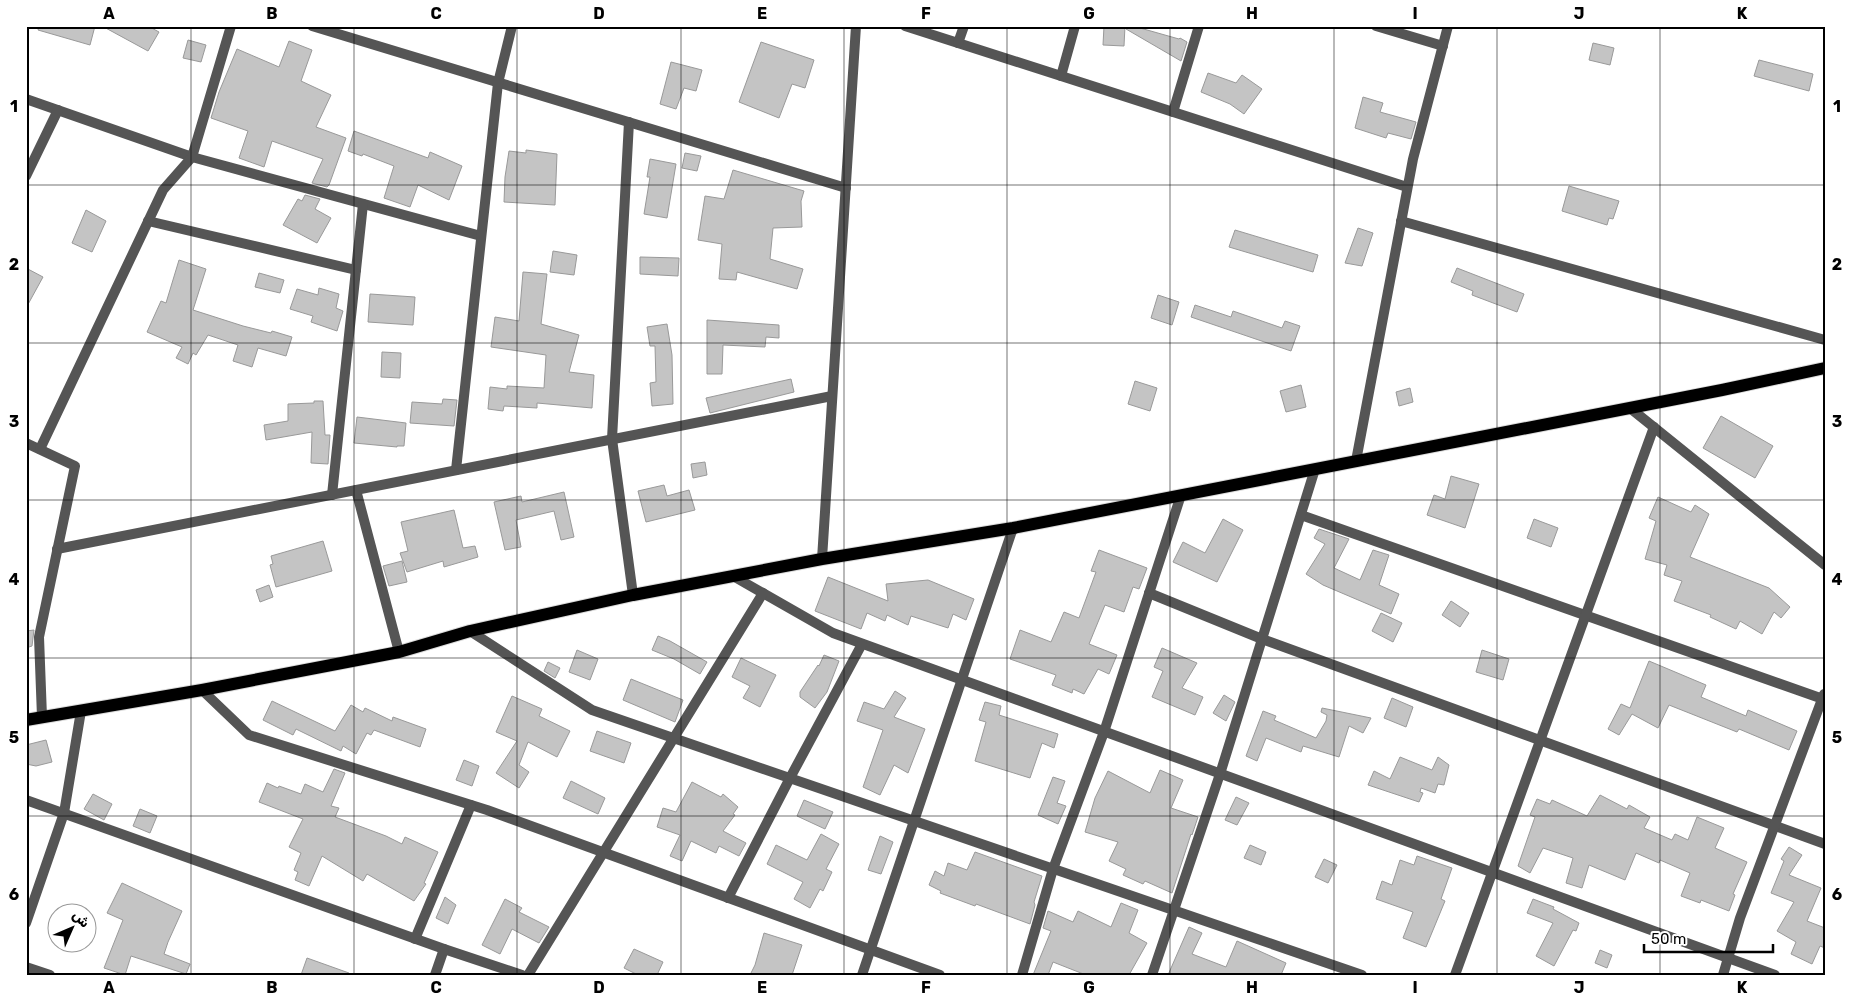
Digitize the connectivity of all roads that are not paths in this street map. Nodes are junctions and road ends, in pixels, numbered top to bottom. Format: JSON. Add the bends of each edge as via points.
{"nodes":[{"id":1,"x":231,"y":26,"type":"edge"},
{"id":2,"x":312,"y":26,"type":"edge"},
{"id":3,"x":512,"y":26,"type":"edge"},
{"id":4,"x":856,"y":26,"type":"edge"},
{"id":5,"x":905,"y":26,"type":"edge"},
{"id":6,"x":964,"y":26,"type":"edge"},
{"id":7,"x":1075,"y":26,"type":"edge"},
{"id":8,"x":1199,"y":26,"type":"edge"},
{"id":9,"x":1376,"y":26,"type":"edge"},
{"id":10,"x":1448,"y":26,"type":"edge"},
{"id":11,"x":958,"y":43,"type":"junction"},
{"id":12,"x":1443,"y":46,"type":"junction"},
{"id":13,"x":1061,"y":76,"type":"junction"},
{"id":14,"x":498,"y":83,"type":"junction"},
{"id":15,"x":26,"y":99,"type":"edge"},
{"id":16,"x":58,"y":110,"type":"junction"},
{"id":17,"x":1173,"y":112,"type":"junction"},
{"id":18,"x":629,"y":122,"type":"junction"},
{"id":19,"x":192,"y":156,"type":"junction"},
{"id":20,"x":26,"y":176,"type":"edge"},
{"id":21,"x":1407,"y":187,"type":"junction"},
{"id":22,"x":846,"y":188,"type":"junction"},
{"id":23,"x":363,"y":204,"type":"junction"},
{"id":24,"x":148,"y":221,"type":"junction"},
{"id":25,"x":1401,"y":221,"type":"junction"},
{"id":26,"x":482,"y":236,"type":"junction"},
{"id":27,"x":356,"y":270,"type":"junction"},
{"id":28,"x":1825,"y":340,"type":"edge"},
{"id":29,"x":1825,"y":368,"type":"edge"},
{"id":30,"x":832,"y":396,"type":"junction"},
{"id":31,"x":1630,"y":408,"type":"junction"},
{"id":32,"x":1654,"y":427,"type":"junction"},
{"id":33,"x":612,"y":439,"type":"junction"},
{"id":34,"x":26,"y":442,"type":"edge"},
{"id":35,"x":40,"y":449,"type":"junction"},
{"id":36,"x":1356,"y":461,"type":"junction"},
{"id":37,"x":1315,"y":469,"type":"junction"},
{"id":38,"x":456,"y":470,"type":"junction"},
{"id":39,"x":356,"y":490,"type":"junction"},
{"id":40,"x":332,"y":495,"type":"junction"},
{"id":41,"x":1181,"y":495,"type":"junction"},
{"id":42,"x":1301,"y":514,"type":"junction"},
{"id":43,"x":1013,"y":528,"type":"junction"},
{"id":44,"x":57,"y":549,"type":"junction"},
{"id":45,"x":822,"y":559,"type":"junction"},
{"id":46,"x":1825,"y":566,"type":"edge"},
{"id":47,"x":733,"y":576,"type":"junction"},
{"id":48,"x":1149,"y":593,"type":"junction"},
{"id":49,"x":763,"y":594,"type":"junction"},
{"id":50,"x":632,"y":595,"type":"junction"},
{"id":51,"x":1586,"y":615,"type":"junction"},
{"id":52,"x":470,"y":631,"type":"junction"},
{"id":53,"x":1262,"y":639,"type":"junction"},
{"id":54,"x":862,"y":644,"type":"junction"},
{"id":55,"x":398,"y":652,"type":"junction"},
{"id":56,"x":962,"y":680,"type":"junction"},
{"id":57,"x":202,"y":690,"type":"junction"},
{"id":58,"x":1824,"y":696,"type":"edge"},
{"id":59,"x":81,"y":711,"type":"junction"},
{"id":60,"x":42,"y":717,"type":"junction"},
{"id":61,"x":26,"y":720,"type":"edge"},
{"id":62,"x":1104,"y":732,"type":"junction"},
{"id":63,"x":673,"y":738,"type":"junction"},
{"id":64,"x":1540,"y":740,"type":"junction"},
{"id":65,"x":1220,"y":774,"type":"junction"},
{"id":66,"x":790,"y":778,"type":"junction"},
{"id":67,"x":26,"y":800,"type":"edge"},
{"id":68,"x":471,"y":806,"type":"junction"},
{"id":69,"x":64,"y":813,"type":"junction"},
{"id":70,"x":914,"y":821,"type":"junction"},
{"id":71,"x":1775,"y":826,"type":"junction"},
{"id":72,"x":1825,"y":844,"type":"edge"},
{"id":73,"x":604,"y":853,"type":"junction"},
{"id":74,"x":1053,"y":869,"type":"junction"},
{"id":75,"x":1492,"y":872,"type":"junction"},
{"id":76,"x":728,"y":898,"type":"junction"},
{"id":77,"x":1174,"y":910,"type":"junction"},
{"id":78,"x":26,"y":923,"type":"edge"},
{"id":79,"x":414,"y":939,"type":"junction"},
{"id":80,"x":444,"y":949,"type":"junction"},
{"id":81,"x":871,"y":950,"type":"junction"},
{"id":82,"x":1728,"y":958,"type":"junction"},
{"id":83,"x":26,"y":967,"type":"edge"},
{"id":84,"x":50,"y":975,"type":"edge"},
{"id":85,"x":435,"y":975,"type":"edge"},
{"id":86,"x":522,"y":975,"type":"edge"},
{"id":87,"x":528,"y":975,"type":"edge"},
{"id":88,"x":862,"y":975,"type":"edge"},
{"id":89,"x":940,"y":975,"type":"edge"},
{"id":90,"x":1022,"y":975,"type":"edge"},
{"id":91,"x":1152,"y":975,"type":"edge"},
{"id":92,"x":1362,"y":975,"type":"edge"},
{"id":93,"x":1455,"y":975,"type":"edge"},
{"id":94,"x":1723,"y":975,"type":"edge"},
{"id":95,"x":1775,"y":975,"type":"edge"}],
"edges":[{"from":1,"to":19,"type":"street"},
{"from":2,"to":14,"type":"street"},
{"from":3,"to":14,"type":"street"},
{"from":4,"to":22,"type":"street"},
{"from":5,"to":11,"type":"street"},
{"from":6,"to":11,"type":"street"},
{"from":7,"to":13,"type":"street"},
{"from":8,"to":17,"type":"street"},
{"from":9,"to":12,"type":"street"},
{"from":10,"to":12,"type":"street"},
{"from":11,"to":13,"type":"street"},
{"from":12,"to":21,"type":"street"},
{"from":13,"to":17,"type":"street"},
{"from":14,"to":18,"type":"street"},
{"from":14,"to":26,"type":"street"},
{"from":15,"to":16,"type":"street"},
{"from":16,"to":19,"type":"street"},
{"from":16,"to":20,"type":"street"},
{"from":17,"to":21,"type":"street"},
{"from":18,"to":22,"type":"street"},
{"from":18,"to":33,"type":"street"},
{"from":19,"to":23,"type":"street"},
{"from":19,"to":24,"type":"street","via":[[163,190]]},
{"from":21,"to":25,"type":"street"},
{"from":22,"to":30,"type":"street"},
{"from":23,"to":26,"type":"street"},
{"from":23,"to":27,"type":"street"},
{"from":24,"to":27,"type":"street"},
{"from":24,"to":35,"type":"street"},
{"from":25,"to":28,"type":"street"},
{"from":25,"to":36,"type":"street"},
{"from":26,"to":38,"type":"street"},
{"from":27,"to":40,"type":"street"},
{"from":29,"to":31,"type":"main road"},
{"from":30,"to":33,"type":"street"},
{"from":30,"to":45,"type":"street"},
{"from":31,"to":32,"type":"street"},
{"from":31,"to":36,"type":"main road"},
{"from":32,"to":46,"type":"street"},
{"from":32,"to":51,"type":"street"},
{"from":33,"to":38,"type":"street"},
{"from":33,"to":50,"type":"street"},
{"from":34,"to":35,"type":"street"},
{"from":35,"to":44,"type":"street","via":[[75,466]]},
{"from":36,"to":37,"type":"main road"},
{"from":37,"to":41,"type":"main road"},
{"from":37,"to":42,"type":"street"},
{"from":38,"to":39,"type":"street"},
{"from":39,"to":40,"type":"street"},
{"from":39,"to":55,"type":"street"},
{"from":40,"to":44,"type":"street"},
{"from":41,"to":43,"type":"main road"},
{"from":41,"to":48,"type":"street"},
{"from":42,"to":51,"type":"street"},
{"from":42,"to":53,"type":"street"},
{"from":43,"to":45,"type":"main road"},
{"from":43,"to":56,"type":"street"},
{"from":44,"to":60,"type":"street","via":[[39,637]]},
{"from":45,"to":47,"type":"main road"},
{"from":47,"to":49,"type":"street"},
{"from":47,"to":50,"type":"main road"},
{"from":48,"to":53,"type":"street"},
{"from":48,"to":62,"type":"street"},
{"from":49,"to":54,"type":"street","via":[[833,633]]},
{"from":49,"to":63,"type":"street"},
{"from":50,"to":52,"type":"main road"},
{"from":51,"to":58,"type":"street"},
{"from":51,"to":64,"type":"street"},
{"from":52,"to":55,"type":"main road"},
{"from":52,"to":63,"type":"street","via":[[592,710]]},
{"from":53,"to":64,"type":"street"},
{"from":53,"to":65,"type":"street"},
{"from":54,"to":56,"type":"street"},
{"from":54,"to":66,"type":"street"},
{"from":55,"to":57,"type":"main road"},
{"from":56,"to":62,"type":"street"},
{"from":56,"to":70,"type":"street"},
{"from":57,"to":59,"type":"main road"},
{"from":57,"to":68,"type":"street","via":[[249,734]]},
{"from":58,"to":71,"type":"street"},
{"from":59,"to":60,"type":"main road"},
{"from":59,"to":69,"type":"street"},
{"from":60,"to":61,"type":"main road"},
{"from":62,"to":65,"type":"street"},
{"from":62,"to":74,"type":"street"},
{"from":63,"to":66,"type":"street"},
{"from":63,"to":73,"type":"street"},
{"from":64,"to":71,"type":"street"},
{"from":64,"to":75,"type":"street"},
{"from":65,"to":75,"type":"street"},
{"from":65,"to":77,"type":"street"},
{"from":66,"to":70,"type":"street"},
{"from":66,"to":76,"type":"street"},
{"from":67,"to":69,"type":"street"},
{"from":68,"to":73,"type":"street"},
{"from":68,"to":79,"type":"street"},
{"from":69,"to":78,"type":"street"},
{"from":69,"to":79,"type":"street"},
{"from":70,"to":74,"type":"street"},
{"from":70,"to":81,"type":"street"},
{"from":71,"to":72,"type":"street"},
{"from":71,"to":82,"type":"street"},
{"from":73,"to":76,"type":"street"},
{"from":73,"to":87,"type":"street"},
{"from":74,"to":77,"type":"street"},
{"from":74,"to":90,"type":"street"},
{"from":75,"to":82,"type":"street"},
{"from":75,"to":93,"type":"street"},
{"from":76,"to":81,"type":"street"},
{"from":77,"to":91,"type":"street"},
{"from":77,"to":92,"type":"street"},
{"from":79,"to":80,"type":"street"},
{"from":80,"to":85,"type":"street"},
{"from":80,"to":86,"type":"street"},
{"from":81,"to":88,"type":"street"},
{"from":81,"to":89,"type":"street"},
{"from":82,"to":94,"type":"street"},
{"from":82,"to":95,"type":"street"},
{"from":83,"to":84,"type":"street"}]}
